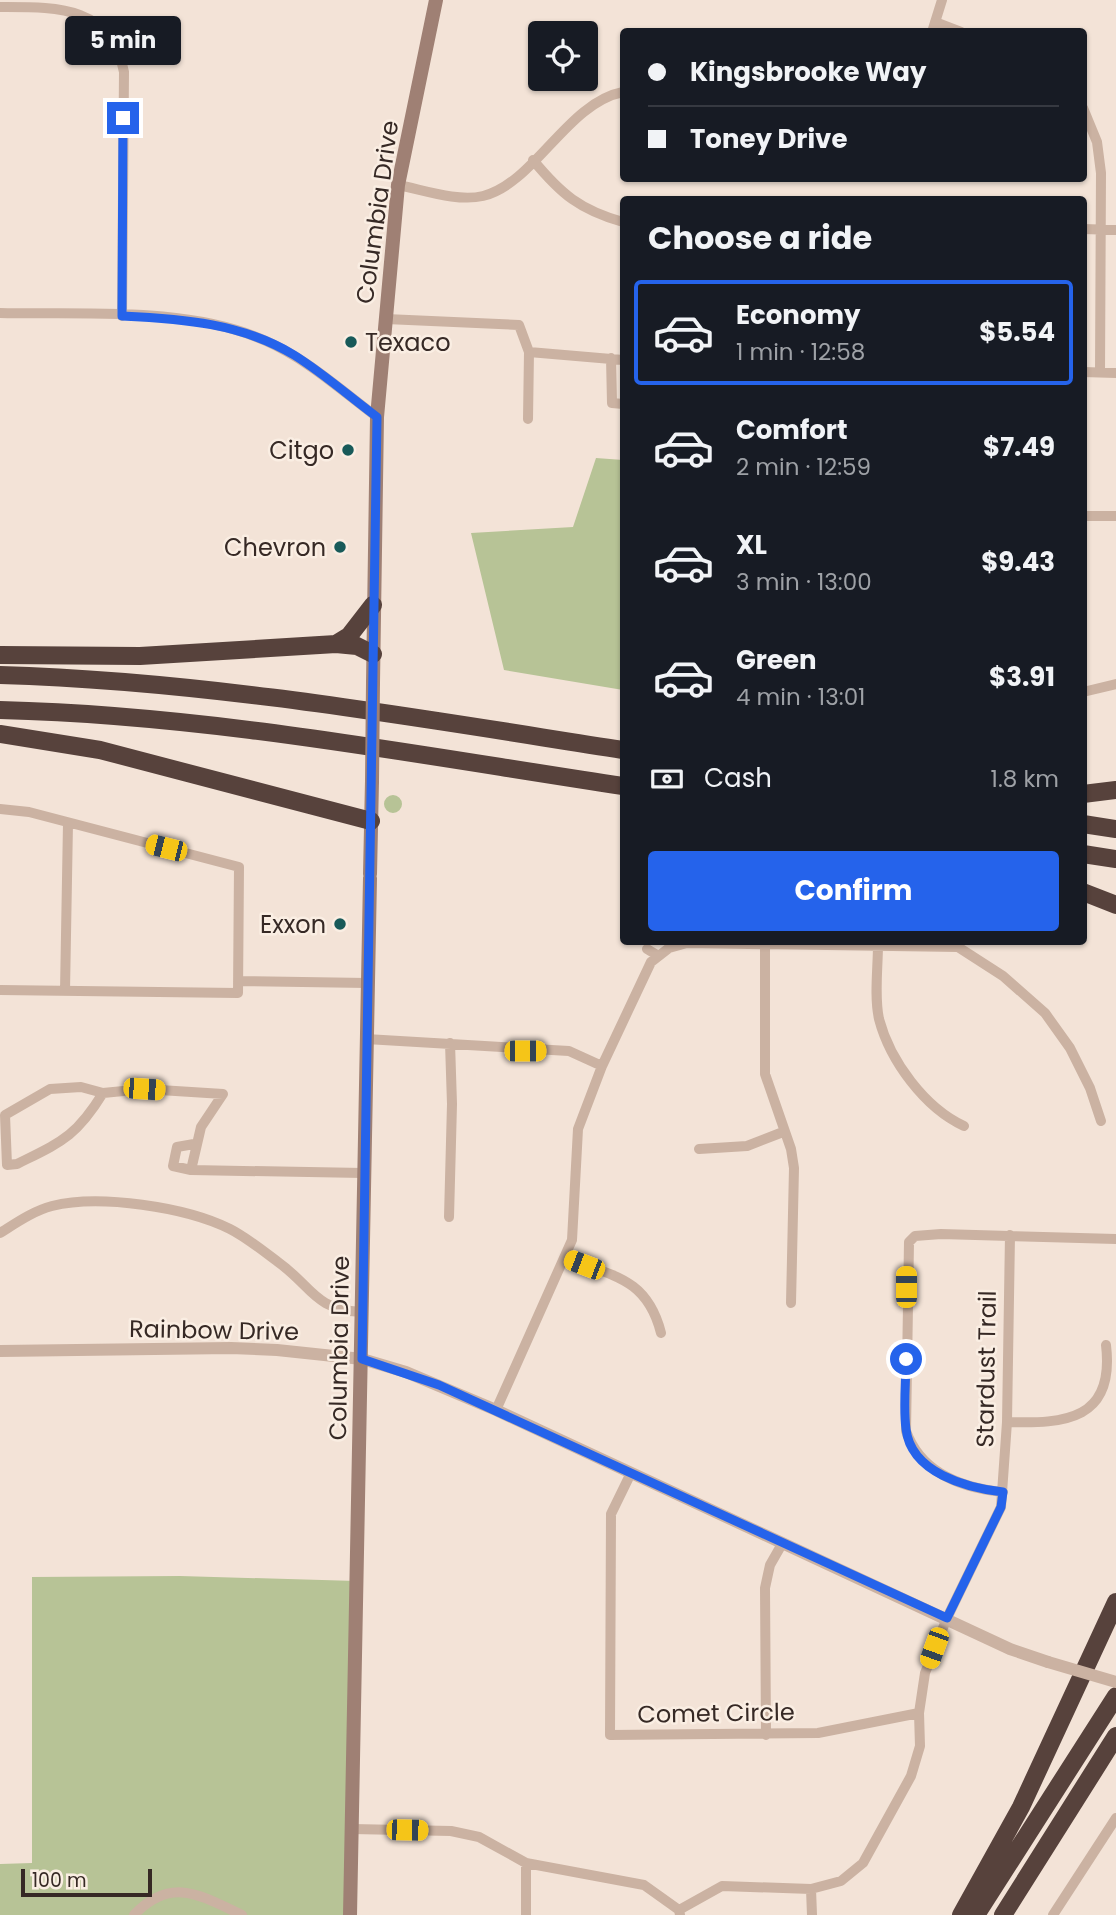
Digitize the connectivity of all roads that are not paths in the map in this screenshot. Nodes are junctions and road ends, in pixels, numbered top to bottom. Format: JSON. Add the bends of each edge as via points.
{"nodes":[{"id":1,"x":436,"y":0,"type":"edge"},
{"id":2,"x":943,"y":0,"type":"edge"},
{"id":3,"x":0,"y":7,"type":"edge"},
{"id":4,"x":934,"y":27,"type":"edge"},
{"id":5,"x":620,"y":92,"type":"edge"},
{"id":6,"x":1087,"y":118,"type":"edge"},
{"id":7,"x":533,"y":160,"type":"junction"},
{"id":8,"x":398,"y":185,"type":"junction"},
{"id":9,"x":620,"y":221,"type":"edge"},
{"id":10,"x":1087,"y":229,"type":"edge"},
{"id":11,"x":1101,"y":230,"type":"junction"},
{"id":12,"x":1116,"y":230,"type":"edge"},
{"id":13,"x":0,"y":313,"type":"edge"},
{"id":14,"x":122,"y":316,"type":"junction"},
{"id":15,"x":386,"y":319,"type":"junction"},
{"id":16,"x":529,"y":352,"type":"junction"},
{"id":17,"x":611,"y":358,"type":"junction"},
{"id":18,"x":620,"y":359,"type":"edge"},
{"id":19,"x":1087,"y":372,"type":"edge"},
{"id":20,"x":1100,"y":372,"type":"junction"},
{"id":21,"x":1116,"y":373,"type":"edge"},
{"id":22,"x":620,"y":404,"type":"edge"},
{"id":23,"x":377,"y":417,"type":"junction"},
{"id":24,"x":528,"y":419,"type":"dead end"},
{"id":25,"x":1087,"y":516,"type":"edge"},
{"id":26,"x":1116,"y":516,"type":"edge"},
{"id":27,"x":373,"y":605,"type":"junction"},
{"id":28,"x":335,"y":644,"type":"junction"},
{"id":29,"x":373,"y":654,"type":"junction"},
{"id":30,"x":0,"y":655,"type":"edge"},
{"id":31,"x":0,"y":675,"type":"edge"},
{"id":32,"x":1116,"y":684,"type":"edge"},
{"id":33,"x":1087,"y":691,"type":"edge"},
{"id":34,"x":0,"y":710,"type":"edge"},
{"id":35,"x":0,"y":734,"type":"edge"},
{"id":36,"x":620,"y":751,"type":"edge"},
{"id":37,"x":620,"y":786,"type":"edge"},
{"id":38,"x":1116,"y":790,"type":"edge"},
{"id":39,"x":1087,"y":794,"type":"edge"},
{"id":40,"x":0,"y":810,"type":"edge"},
{"id":41,"x":372,"y":821,"type":"junction"},
{"id":42,"x":68,"y":823,"type":"junction"},
{"id":43,"x":1087,"y":825,"type":"edge"},
{"id":44,"x":1116,"y":829,"type":"edge"},
{"id":45,"x":1087,"y":855,"type":"edge"},
{"id":46,"x":1116,"y":859,"type":"edge"},
{"id":47,"x":1087,"y":894,"type":"edge"},
{"id":48,"x":1116,"y":905,"type":"edge"},
{"id":49,"x":682,"y":945,"type":"edge"},
{"id":50,"x":765,"y":945,"type":"edge"},
{"id":51,"x":878,"y":945,"type":"edge"},
{"id":52,"x":905,"y":945,"type":"edge"},
{"id":53,"x":647,"y":949,"type":"dead end"},
{"id":54,"x":657,"y":955,"type":"junction"},
{"id":55,"x":239,"y":981,"type":"junction"},
{"id":56,"x":368,"y":983,"type":"junction"},
{"id":57,"x":0,"y":990,"type":"edge"},
{"id":58,"x":65,"y":990,"type":"junction"},
{"id":59,"x":366,"y":1039,"type":"junction"},
{"id":60,"x":450,"y":1043,"type":"junction"},
{"id":61,"x":602,"y":1066,"type":"junction"},
{"id":62,"x":103,"y":1093,"type":"junction"},
{"id":63,"x":1101,"y":1121,"type":"dead end"},
{"id":64,"x":964,"y":1126,"type":"dead end"},
{"id":65,"x":783,"y":1132,"type":"junction"},
{"id":66,"x":194,"y":1144,"type":"junction"},
{"id":67,"x":699,"y":1149,"type":"dead end"},
{"id":68,"x":191,"y":1170,"type":"junction"},
{"id":69,"x":363,"y":1173,"type":"junction"},
{"id":70,"x":449,"y":1217,"type":"dead end"},
{"id":71,"x":0,"y":1233,"type":"edge"},
{"id":72,"x":1010,"y":1235,"type":"junction"},
{"id":73,"x":1116,"y":1239,"type":"edge"},
{"id":74,"x":565,"y":1258,"type":"junction"},
{"id":75,"x":791,"y":1303,"type":"dead end"},
{"id":76,"x":361,"y":1312,"type":"junction"},
{"id":77,"x":661,"y":1333,"type":"dead end"},
{"id":78,"x":1106,"y":1345,"type":"dead end"},
{"id":79,"x":0,"y":1352,"type":"edge"},
{"id":80,"x":362,"y":1359,"type":"junction"},
{"id":81,"x":496,"y":1410,"type":"junction"},
{"id":82,"x":1007,"y":1422,"type":"junction"},
{"id":83,"x":631,"y":1473,"type":"junction"},
{"id":84,"x":1003,"y":1492,"type":"junction"},
{"id":85,"x":782,"y":1544,"type":"junction"},
{"id":86,"x":1116,"y":1600,"type":"edge"},
{"id":87,"x":947,"y":1618,"type":"junction"},
{"id":88,"x":1116,"y":1682,"type":"edge"},
{"id":89,"x":1116,"y":1696,"type":"edge"},
{"id":90,"x":919,"y":1713,"type":"junction"},
{"id":91,"x":766,"y":1735,"type":"junction"},
{"id":92,"x":1116,"y":1737,"type":"edge"},
{"id":93,"x":1116,"y":1818,"type":"edge"},
{"id":94,"x":352,"y":1829,"type":"junction"},
{"id":95,"x":526,"y":1863,"type":"junction"},
{"id":96,"x":811,"y":1889,"type":"junction"},
{"id":97,"x":679,"y":1912,"type":"edge"},
{"id":98,"x":134,"y":1915,"type":"edge"},
{"id":99,"x":242,"y":1915,"type":"edge"},
{"id":100,"x":350,"y":1915,"type":"edge"},
{"id":101,"x":526,"y":1915,"type":"edge"},
{"id":102,"x":813,"y":1915,"type":"edge"},
{"id":103,"x":961,"y":1915,"type":"edge"},
{"id":104,"x":976,"y":1915,"type":"edge"},
{"id":105,"x":1003,"y":1915,"type":"edge"},
{"id":106,"x":1054,"y":1915,"type":"edge"}],
"edges":[{"from":1,"to":8,"type":"main road","name":"Columbia Drive"},
{"from":2,"to":4,"type":"street"},
{"from":3,"to":14,"type":"street","via":[[67,10],[87,16],[120,52],[124,72]]},
{"from":5,"to":7,"type":"street","via":[[589,107]]},
{"from":6,"to":11,"type":"street","via":[[1097,142]]},
{"from":7,"to":8,"type":"street","via":[[503,187],[484,196],[466,198]]},
{"from":7,"to":9,"type":"street","via":[[560,192],[596,215]]},
{"from":8,"to":15,"type":"main road","name":"Columbia Drive"},
{"from":10,"to":11,"type":"street"},
{"from":11,"to":12,"type":"street"},
{"from":11,"to":20,"type":"street"},
{"from":13,"to":14,"type":"street"},
{"from":14,"to":23,"type":"street","via":[[236,329],[295,356]]},
{"from":15,"to":16,"type":"street","via":[[519,325]]},
{"from":15,"to":23,"type":"main road","name":"Columbia Drive"},
{"from":16,"to":17,"type":"street"},
{"from":16,"to":24,"type":"street"},
{"from":17,"to":18,"type":"street"},
{"from":17,"to":22,"type":"street","via":[[612,403]]},
{"from":19,"to":20,"type":"street"},
{"from":20,"to":21,"type":"street"},
{"from":23,"to":27,"type":"main road","name":"Columbia Drive"},
{"from":25,"to":26,"type":"street"},
{"from":27,"to":28,"type":"highway","via":[[349,636]]},
{"from":27,"to":29,"type":"main road","name":"Columbia Drive"},
{"from":28,"to":29,"type":"highway","via":[[357,646]]},
{"from":28,"to":30,"type":"highway","via":[[140,656]]},
{"from":29,"to":41,"type":"main road","name":"Columbia Drive","bridge":true},
{"from":31,"to":36,"type":"highway","via":[[212,691]]},
{"from":32,"to":33,"type":"street"},
{"from":34,"to":37,"type":"highway","via":[[201,725]]},
{"from":35,"to":41,"type":"highway","via":[[100,750]]},
{"from":38,"to":39,"type":"highway"},
{"from":40,"to":42,"type":"street"},
{"from":41,"to":56,"type":"main road","name":"Columbia Drive"},
{"from":42,"to":55,"type":"street","via":[[239,867]]},
{"from":42,"to":58,"type":"street"},
{"from":43,"to":44,"type":"highway"},
{"from":45,"to":46,"type":"highway"},
{"from":47,"to":48,"type":"highway"},
{"from":49,"to":54,"type":"street"},
{"from":50,"to":65,"type":"street","via":[[765,1074]]},
{"from":51,"to":64,"type":"street","via":[[877,1002],[883,1032],[920,1093],[943,1116]]},
{"from":52,"to":63,"type":"street","via":[[958,947],[1003,976],[1045,1013],[1070,1048]]},
{"from":53,"to":54,"type":"street"},
{"from":54,"to":61,"type":"street"},
{"from":55,"to":56,"type":"street"},
{"from":55,"to":58,"type":"street","via":[[238,993]]},
{"from":56,"to":59,"type":"main road","name":"Columbia Drive"},
{"from":57,"to":58,"type":"street"},
{"from":59,"to":60,"type":"street"},
{"from":59,"to":69,"type":"main road","name":"Columbia Drive"},
{"from":60,"to":61,"type":"street","via":[[569,1051]]},
{"from":60,"to":70,"type":"street"},
{"from":61,"to":74,"type":"street","via":[[578,1129],[572,1240]]},
{"from":62,"to":62,"type":"street","via":[[80,1087],[50,1089],[5,1115],[7,1165],[67,1139],[84,1124]]},
{"from":62,"to":66,"type":"street","via":[[144,1089],[223,1094]]},
{"from":65,"to":67,"type":"street","via":[[747,1146]]},
{"from":65,"to":75,"type":"street","via":[[794,1168]]},
{"from":66,"to":68,"type":"street"},
{"from":66,"to":68,"type":"street","via":[[177,1147],[173,1167]]},
{"from":68,"to":69,"type":"street"},
{"from":69,"to":76,"type":"main road","name":"Columbia Drive"},
{"from":71,"to":76,"type":"street","via":[[50,1206],[73,1202],[164,1210],[231,1229],[281,1264],[326,1306]]},
{"from":72,"to":73,"type":"street"},
{"from":72,"to":82,"type":"street","name":"Stardust Trail"},
{"from":72,"to":84,"type":"street","via":[[915,1236],[909,1242],[906,1263],[906,1431],[913,1450],[951,1479],[976,1489]]},
{"from":74,"to":77,"type":"street","via":[[635,1286],[654,1308]]},
{"from":74,"to":81,"type":"street"},
{"from":76,"to":80,"type":"main road","name":"Columbia Drive"},
{"from":78,"to":82,"type":"street","via":[[1107,1375],[1088,1409],[1071,1419]]},
{"from":79,"to":80,"type":"street","name":"Rainbow Drive","via":[[231,1348]]},
{"from":80,"to":81,"type":"street","name":"Rainbow Drive"},
{"from":80,"to":94,"type":"main road","name":"Columbia Drive"},
{"from":81,"to":83,"type":"street","name":"Rainbow Drive"},
{"from":82,"to":84,"type":"street","name":"Stardust Trail"},
{"from":83,"to":85,"type":"street","name":"Rainbow Drive"},
{"from":83,"to":91,"type":"street","name":"Comet Circle","via":[[611,1514],[610,1735]]},
{"from":84,"to":87,"type":"street","name":"Stardust Trail","via":[[1001,1507]]},
{"from":85,"to":87,"type":"street","name":"Rainbow Drive"},
{"from":85,"to":91,"type":"street","via":[[770,1565],[765,1588]]},
{"from":86,"to":103,"type":"highway","via":[[1021,1807]]},
{"from":87,"to":88,"type":"street","name":"Rainbow Drive","bridge":true,"via":[[1010,1649]]},
{"from":87,"to":90,"type":"street","name":"Stardust Trail","via":[[925,1673]]},
{"from":89,"to":104,"type":"highway"},
{"from":90,"to":91,"type":"street","name":"Comet Circle","via":[[818,1733]]},
{"from":90,"to":96,"type":"street","name":"Stardust Trail","via":[[920,1746],[911,1776],[863,1863],[841,1881]]},
{"from":92,"to":105,"type":"highway"},
{"from":93,"to":106,"type":"street"},
{"from":94,"to":95,"type":"street","via":[[451,1830],[480,1837]]},
{"from":94,"to":100,"type":"main road","name":"Columbia Drive"},
{"from":95,"to":97,"type":"street","via":[[644,1885]]},
{"from":95,"to":101,"type":"street"},
{"from":96,"to":97,"type":"street","name":"Stardust Trail","via":[[723,1886]]},
{"from":96,"to":102,"type":"street"},
{"from":98,"to":99,"type":"street","via":[[152,1898],[174,1891],[204,1897]]}]}
